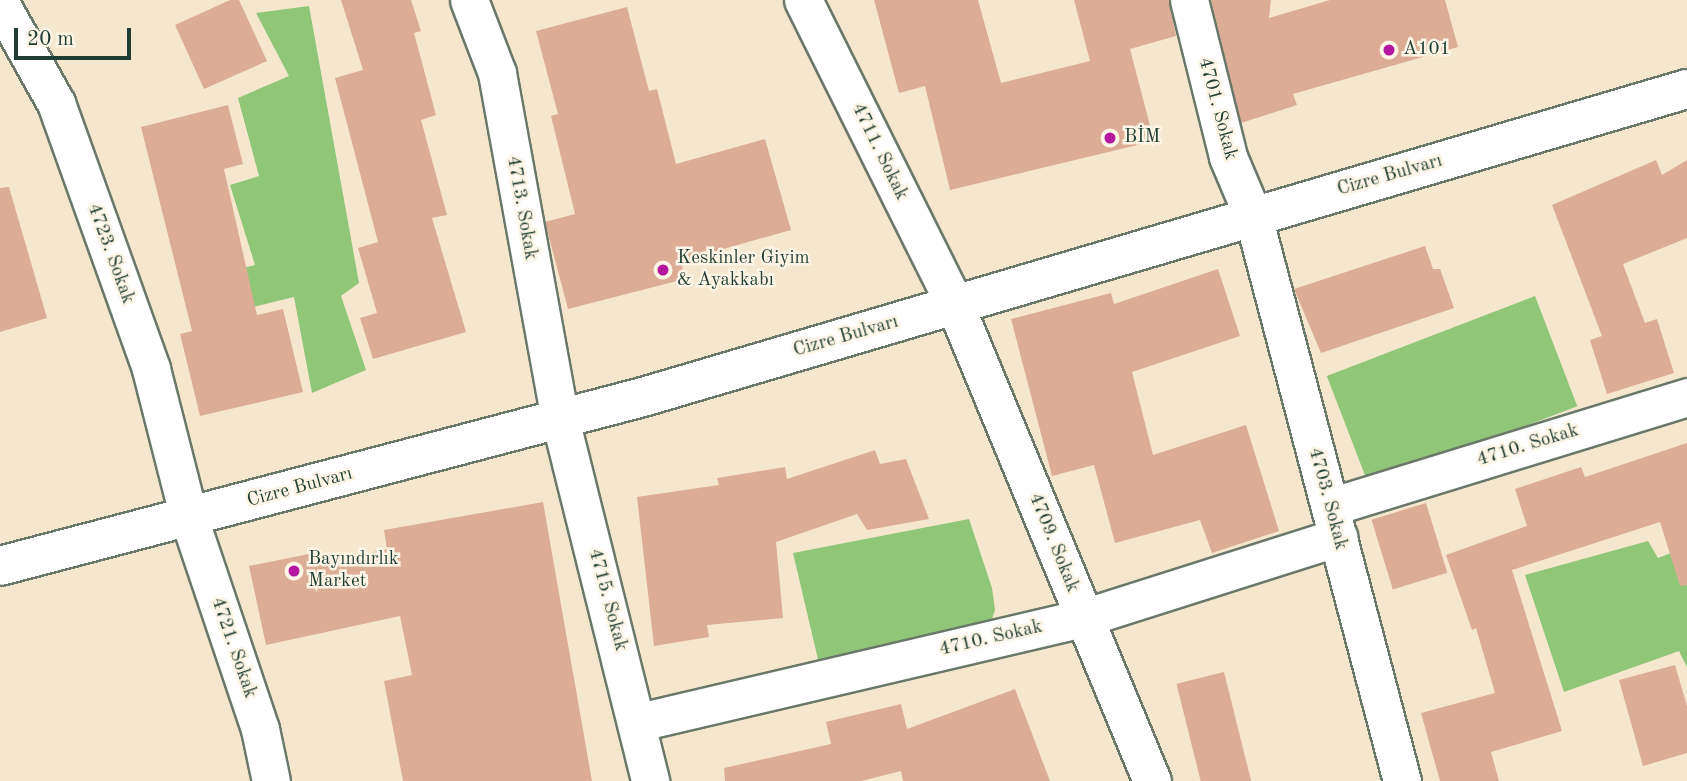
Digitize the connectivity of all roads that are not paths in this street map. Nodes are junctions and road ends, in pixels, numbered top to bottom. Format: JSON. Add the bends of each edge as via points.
{"nodes":[{"id":1,"x":469,"y":0,"type":"edge"},
{"id":2,"x":803,"y":0,"type":"edge"},
{"id":3,"x":1189,"y":0,"type":"edge"},
{"id":4,"x":0,"y":3,"type":"edge"},
{"id":5,"x":1687,"y":89,"type":"edge"},
{"id":6,"x":1253,"y":216,"type":"junction"},
{"id":7,"x":955,"y":304,"type":"junction"},
{"id":8,"x":1687,"y":397,"type":"edge"},
{"id":9,"x":560,"y":419,"type":"junction"},
{"id":10,"x":189,"y":517,"type":"junction"},
{"id":11,"x":1334,"y":522,"type":"junction"},
{"id":12,"x":0,"y":566,"type":"edge"},
{"id":13,"x":1083,"y":618,"type":"junction"},
{"id":14,"x":639,"y":722,"type":"junction"},
{"id":15,"x":271,"y":781,"type":"edge"},
{"id":16,"x":650,"y":781,"type":"edge"},
{"id":17,"x":1152,"y":781,"type":"edge"},
{"id":18,"x":1402,"y":781,"type":"edge"}],
"edges":[{"from":1,"to":9,"type":"street","name":"4713. Sokak","via":[[497,74]]},
{"from":2,"to":7,"type":"street","name":"4711. Sokak"},
{"from":3,"to":6,"type":"street","name":"4701. Sokak","via":[[1228,158]]},
{"from":4,"to":10,"type":"street","name":"4723. Sokak","via":[[57,103],[151,369]]},
{"from":5,"to":6,"type":"main road","name":"Cizre Bulvarı"},
{"from":6,"to":7,"type":"main road","name":"Cizre Bulvarı"},
{"from":6,"to":11,"type":"street","name":"4703. Sokak"},
{"from":7,"to":9,"type":"main road","name":"Cizre Bulvarı"},
{"from":7,"to":13,"type":"street","name":"4709. Sokak"},
{"from":8,"to":11,"type":"street","name":"4710. Sokak"},
{"from":9,"to":10,"type":"main road","name":"Cizre Bulvarı"},
{"from":9,"to":14,"type":"street","name":"4715. Sokak"},
{"from":10,"to":12,"type":"main road","name":"Cizre Bulvarı"},
{"from":10,"to":15,"type":"street","name":"4721. Sokak","via":[[260,729]]},
{"from":11,"to":13,"type":"street","name":"4710. Sokak"},
{"from":11,"to":18,"type":"street","name":"4703. Sokak"},
{"from":13,"to":14,"type":"street","name":"4710. Sokak"},
{"from":13,"to":17,"type":"street","name":"4709. Sokak"},
{"from":14,"to":16,"type":"street","name":"4715. Sokak"}]}
